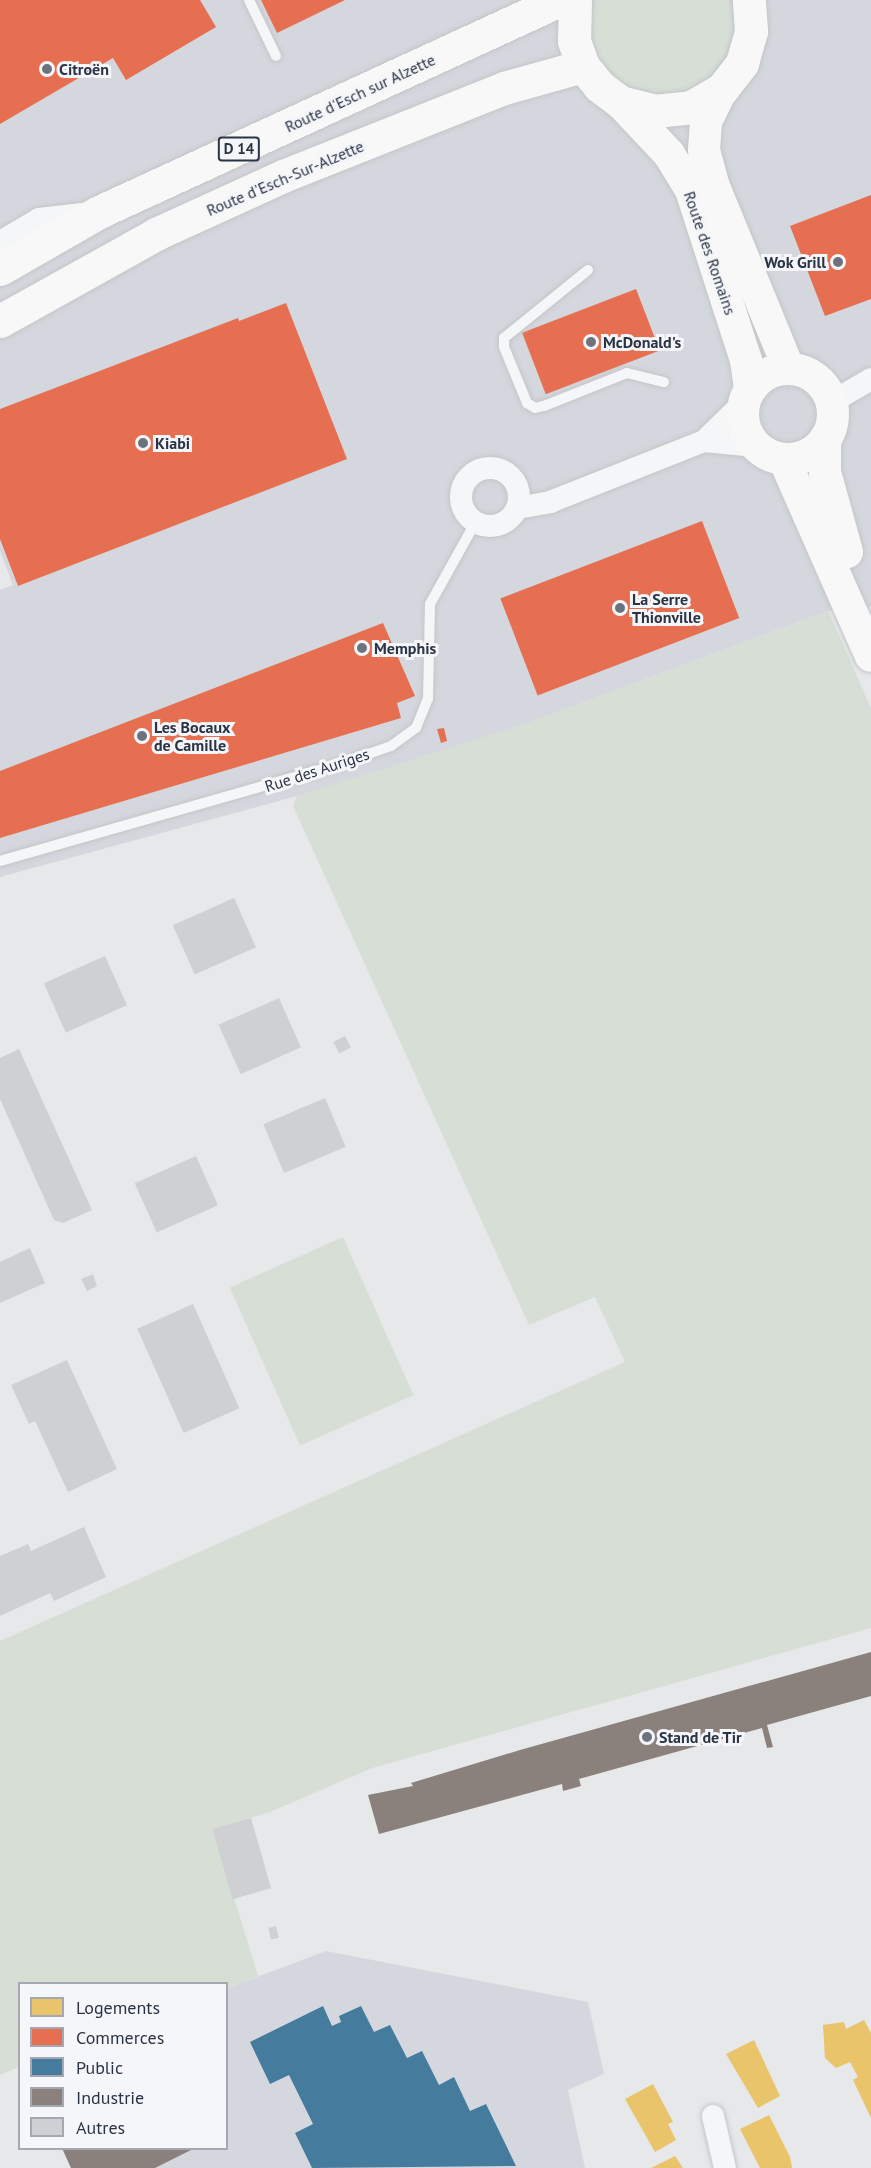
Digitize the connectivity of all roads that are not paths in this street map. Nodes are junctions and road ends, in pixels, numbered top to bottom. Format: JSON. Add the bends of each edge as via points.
{"nodes":[{"id":1,"x":249,"y":0,"type":"edge"},
{"id":2,"x":560,"y":0,"type":"edge"},
{"id":3,"x":575,"y":0,"type":"edge"},
{"id":4,"x":769,"y":0,"type":"edge"},
{"id":5,"x":750,"y":16,"type":"edge"},
{"id":6,"x":276,"y":56,"type":"dead end"},
{"id":7,"x":583,"y":66,"type":"junction"},
{"id":8,"x":722,"y":89,"type":"junction"},
{"id":9,"x":620,"y":102,"type":"junction"},
{"id":10,"x":99,"y":212,"type":"junction"},
{"id":11,"x":0,"y":242,"type":"edge"},
{"id":12,"x":0,"y":269,"type":"edge"},
{"id":13,"x":588,"y":270,"type":"dead end"},
{"id":14,"x":0,"y":321,"type":"edge"},
{"id":15,"x":789,"y":369,"type":"junction"},
{"id":16,"x":871,"y":379,"type":"edge"},
{"id":17,"x":664,"y":382,"type":"dead end"},
{"id":18,"x":747,"y":395,"type":"junction"},
{"id":19,"x":832,"y":402,"type":"junction"},
{"id":20,"x":825,"y":439,"type":"junction"},
{"id":21,"x":704,"y":441,"type":"junction"},
{"id":22,"x":756,"y":446,"type":"junction"},
{"id":23,"x":784,"y":459,"type":"junction"},
{"id":24,"x":517,"y":508,"type":"junction"},
{"id":25,"x":475,"y":523,"type":"junction"},
{"id":26,"x":871,"y":620,"type":"edge"},
{"id":27,"x":871,"y":657,"type":"edge"},
{"id":28,"x":0,"y":861,"type":"edge"},
{"id":29,"x":713,"y":2116,"type":"dead end"},
{"id":30,"x":725,"y":2168,"type":"edge"}],
"edges":[{"from":1,"to":6,"type":"lane"},
{"from":2,"to":10,"type":"main road","name":"Route d'Esch sur Alzette","number":"D 14"},
{"from":3,"to":7,"type":"main road","via":[[574,41]]},
{"from":4,"to":5,"type":"main road"},
{"from":5,"to":8,"type":"main road","via":[[742,63]]},
{"from":7,"to":9,"type":"main road","via":[[599,86]]},
{"from":7,"to":14,"type":"main road","name":"Route d'Esch-Sur-Alzette","number":"D 14","via":[[504,88],[283,176],[156,234]]},
{"from":8,"to":9,"type":"main road","via":[[691,107],[655,111]]},
{"from":8,"to":15,"type":"street","name":"Route des Romains","via":[[706,122],[712,184]]},
{"from":9,"to":18,"type":"street","name":"Route des Romains","via":[[669,154],[691,190],[746,360]]},
{"from":10,"to":11,"type":"street","via":[[39,219]]},
{"from":10,"to":12,"type":"main road","name":"Route d'Esch sur Alzette","number":"D 14"},
{"from":13,"to":17,"type":"lane","via":[[504,338],[504,347],[527,403],[535,408],[544,406],[627,374]]},
{"from":15,"to":18,"type":"street","via":[[760,378]]},
{"from":15,"to":19,"type":"street","via":[[816,378]]},
{"from":16,"to":19,"type":"street"},
{"from":18,"to":21,"type":"street"},
{"from":18,"to":22,"type":"street","name":"Route des Romains","via":[[747,432]]},
{"from":19,"to":20,"type":"street","via":[[831,427]]},
{"from":20,"to":23,"type":"street","via":[[800,457]]},
{"from":20,"to":26,"type":"street","via":[[825,472],[838,527]]},
{"from":21,"to":22,"type":"street"},
{"from":21,"to":24,"type":"street","via":[[550,502]]},
{"from":22,"to":23,"type":"street"},
{"from":23,"to":27,"type":"street"},
{"from":24,"to":25,"type":"street","via":[[512,517],[495,526]]},
{"from":24,"to":25,"type":"street","via":[[519,499],[513,480],[497,469],[479,470],[461,491],[463,509]]},
{"from":25,"to":28,"type":"lane","name":"Rue des Auriges","via":[[430,604],[428,699],[416,728],[391,746],[331,767]]},
{"from":29,"to":30,"type":"street"}]}
